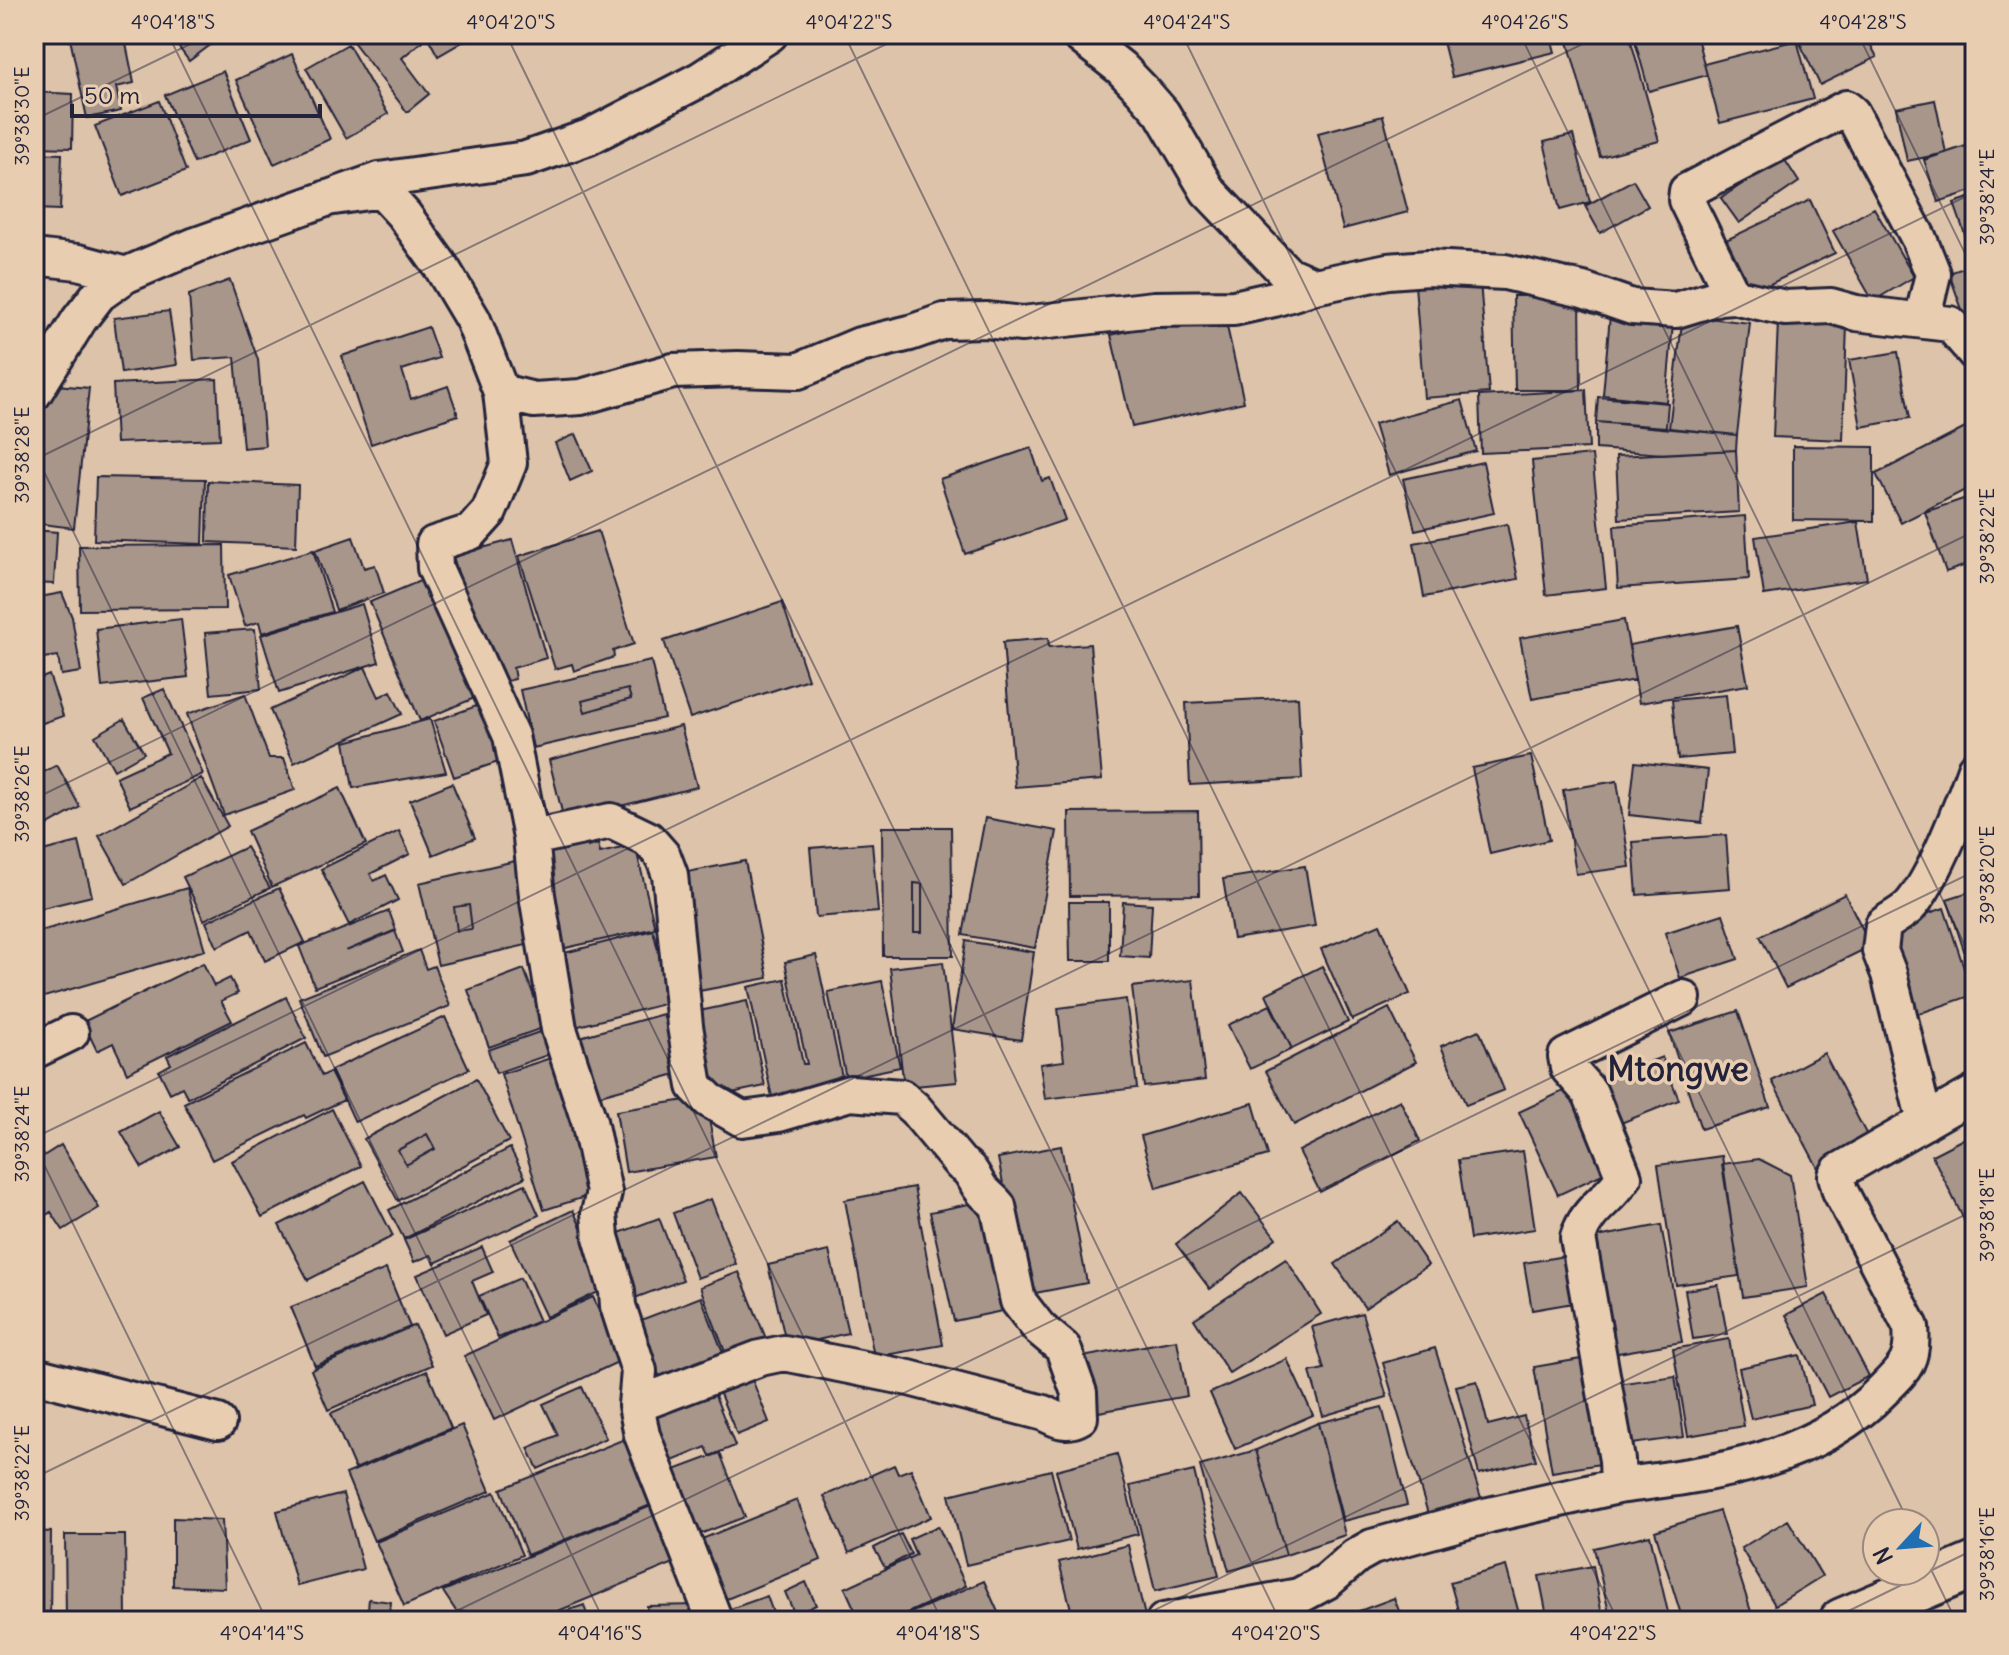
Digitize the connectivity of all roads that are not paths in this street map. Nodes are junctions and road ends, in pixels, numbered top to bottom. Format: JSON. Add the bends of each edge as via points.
{"nodes":[{"id":1,"x":770,"y":34,"type":"edge"},
{"id":2,"x":1078,"y":34,"type":"edge"},
{"id":3,"x":327,"y":198,"type":"junction"},
{"id":4,"x":34,"y":257,"type":"edge"},
{"id":5,"x":126,"y":275,"type":"junction"},
{"id":6,"x":1315,"y":286,"type":"junction"},
{"id":7,"x":1733,"y":296,"type":"junction"},
{"id":8,"x":1922,"y":320,"type":"junction"},
{"id":9,"x":1975,"y":353,"type":"edge"},
{"id":10,"x":501,"y":392,"type":"junction"},
{"id":11,"x":34,"y":393,"type":"edge"},
{"id":12,"x":1975,"y":769,"type":"edge"},
{"id":13,"x":531,"y":838,"type":"junction"},
{"id":14,"x":1683,"y":998,"type":"dead end"},
{"id":15,"x":71,"y":1033,"type":"dead end"},
{"id":16,"x":34,"y":1051,"type":"edge"},
{"id":17,"x":1975,"y":1093,"type":"edge"},
{"id":18,"x":1925,"y":1122,"type":"junction"},
{"id":19,"x":34,"y":1375,"type":"edge"},
{"id":20,"x":636,"y":1405,"type":"junction"},
{"id":21,"x":218,"y":1422,"type":"dead end"},
{"id":22,"x":1618,"y":1486,"type":"junction"},
{"id":23,"x":1975,"y":1565,"type":"edge"},
{"id":24,"x":715,"y":1621,"type":"edge"},
{"id":25,"x":1164,"y":1621,"type":"edge"},
{"id":26,"x":1842,"y":1621,"type":"edge"}],
"edges":[{"from":1,"to":3,"type":"street","via":[[701,79],[589,137],[526,159],[398,175]]},
{"from":2,"to":6,"type":"street","via":[[1121,68],[1162,113],[1208,191],[1287,274]]},
{"from":3,"to":5,"type":"street"},
{"from":3,"to":10,"type":"street","via":[[381,190],[404,215],[473,320]]},
{"from":4,"to":5,"type":"street"},
{"from":5,"to":11,"type":"street","via":[[99,294]]},
{"from":6,"to":7,"type":"street","via":[[1428,268],[1505,272],[1632,307],[1676,310]]},
{"from":6,"to":10,"type":"street","via":[[1234,308],[1154,309],[1022,324],[944,321],[860,345],[798,371],[673,371],[581,397],[534,400]]},
{"from":7,"to":8,"type":"street","via":[[1785,308],[1831,306]]},
{"from":7,"to":8,"type":"street","via":[[1686,200],[1687,191],[1846,108],[1933,274]]},
{"from":8,"to":9,"type":"street","via":[[1950,324]]},
{"from":10,"to":13,"type":"street","via":[[509,463],[489,512],[471,532],[434,544],[433,554],[511,736]]},
{"from":12,"to":18,"type":"street","via":[[1925,885],[1906,910],[1883,925],[1880,951]]},
{"from":13,"to":20,"type":"street","via":[[559,1029],[589,1121],[604,1192],[601,1237],[639,1371]]},
{"from":13,"to":20,"type":"street","via":[[611,821],[648,839],[663,856],[670,875],[695,1086],[709,1100],[742,1119],[850,1093],[893,1095],[915,1109],[998,1206],[1018,1301],[1063,1348],[1079,1393],[1080,1417],[1064,1422],[909,1378],[784,1353]]},
{"from":14,"to":22,"type":"street","via":[[1566,1056],[1568,1068],[1590,1093],[1624,1177],[1596,1205],[1578,1238]]},
{"from":15,"to":16,"type":"street"},
{"from":17,"to":18,"type":"street"},
{"from":18,"to":22,"type":"street","via":[[1836,1176],[1911,1327],[1912,1350],[1905,1367],[1854,1416],[1794,1450],[1743,1465]]},
{"from":19,"to":21,"type":"street"},
{"from":20,"to":24,"type":"street","via":[[642,1435]]},
{"from":22,"to":25,"type":"street","via":[[1372,1547],[1299,1596]]},
{"from":23,"to":26,"type":"street"}]}
